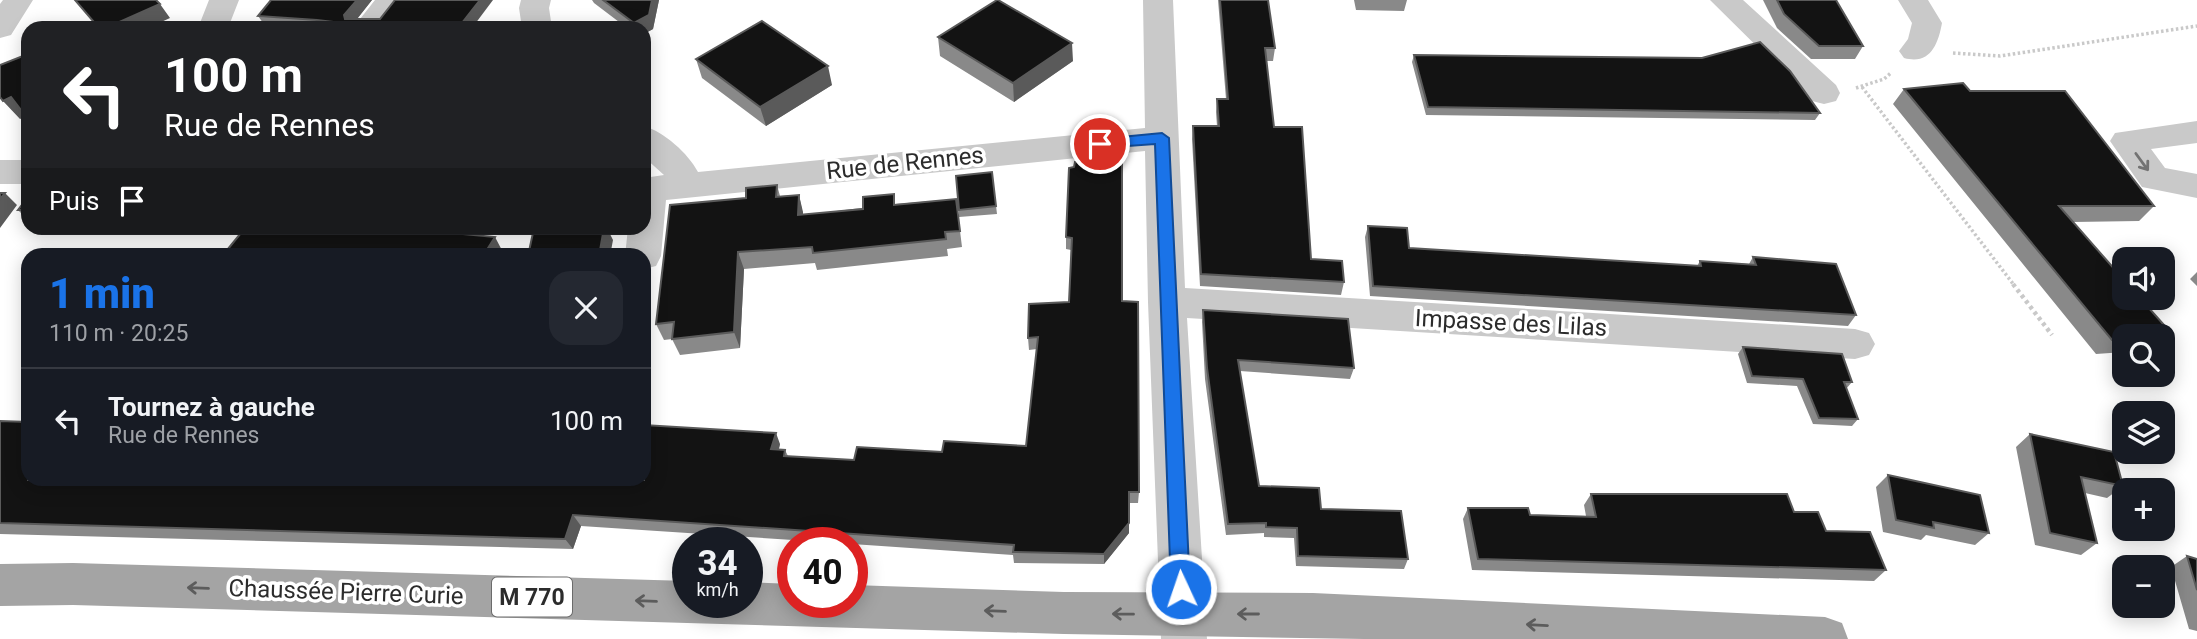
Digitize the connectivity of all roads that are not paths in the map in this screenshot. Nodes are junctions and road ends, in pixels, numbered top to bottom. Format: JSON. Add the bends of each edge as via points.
{"nodes":[{"id":1,"x":18,"y":0,"type":"edge"},
{"id":2,"x":224,"y":0,"type":"edge"},
{"id":3,"x":391,"y":0,"type":"edge"},
{"id":4,"x":536,"y":0,"type":"edge"},
{"id":5,"x":1158,"y":0,"type":"edge"},
{"id":6,"x":1725,"y":0,"type":"edge"},
{"id":7,"x":1913,"y":0,"type":"edge"},
{"id":8,"x":216,"y":21,"type":"edge"},
{"id":9,"x":374,"y":21,"type":"edge"},
{"id":10,"x":536,"y":21,"type":"edge"},
{"id":11,"x":0,"y":28,"type":"edge"},
{"id":12,"x":1915,"y":51,"type":"road end"},
{"id":13,"x":1824,"y":93,"type":"road end"},
{"id":14,"x":2196,"y":135,"type":"edge"},
{"id":15,"x":1162,"y":138,"type":"junction"},
{"id":16,"x":651,"y":144,"type":"edge"},
{"id":17,"x":0,"y":172,"type":"edge"},
{"id":18,"x":21,"y":172,"type":"edge"},
{"id":19,"x":688,"y":185,"type":"junction"},
{"id":20,"x":2197,"y":186,"type":"edge"},
{"id":21,"x":651,"y":189,"type":"edge"},
{"id":22,"x":1167,"y":302,"type":"junction"},
{"id":23,"x":1855,"y":344,"type":"dead end"},
{"id":24,"x":0,"y":585,"type":"edge"},
{"id":25,"x":1183,"y":627,"type":"edge"},
{"id":26,"x":1825,"y":639,"type":"edge"}],
"edges":[{"from":1,"to":11,"type":"street"},
{"from":2,"to":8,"type":"street"},
{"from":3,"to":9,"type":"street"},
{"from":4,"to":10,"type":"street"},
{"from":5,"to":15,"type":"street"},
{"from":6,"to":13,"type":"street"},
{"from":7,"to":12,"type":"street","via":[[1927,23]]},
{"from":14,"to":20,"type":"street","one_way":true,"via":[[2127,141],[2154,178]]},
{"from":15,"to":19,"type":"street","name":"Rue de Rennes"},
{"from":15,"to":22,"type":"street"},
{"from":16,"to":19,"type":"street","via":[[680,170]]},
{"from":17,"to":18,"type":"street"},
{"from":19,"to":21,"type":"street","name":"Rue de Rennes"},
{"from":22,"to":23,"type":"street","name":"Impasse des Lilas"},
{"from":22,"to":25,"type":"street"},
{"from":25,"to":24,"type":"main road","name":"Chaussée Pierre Curie","number":"M 770","one_way":true,"via":[[1064,613]]},
{"from":26,"to":25,"type":"main road","name":"Chaussée Pierre Curie","number":"M 770","one_way":true,"via":[[1313,615]]}]}
